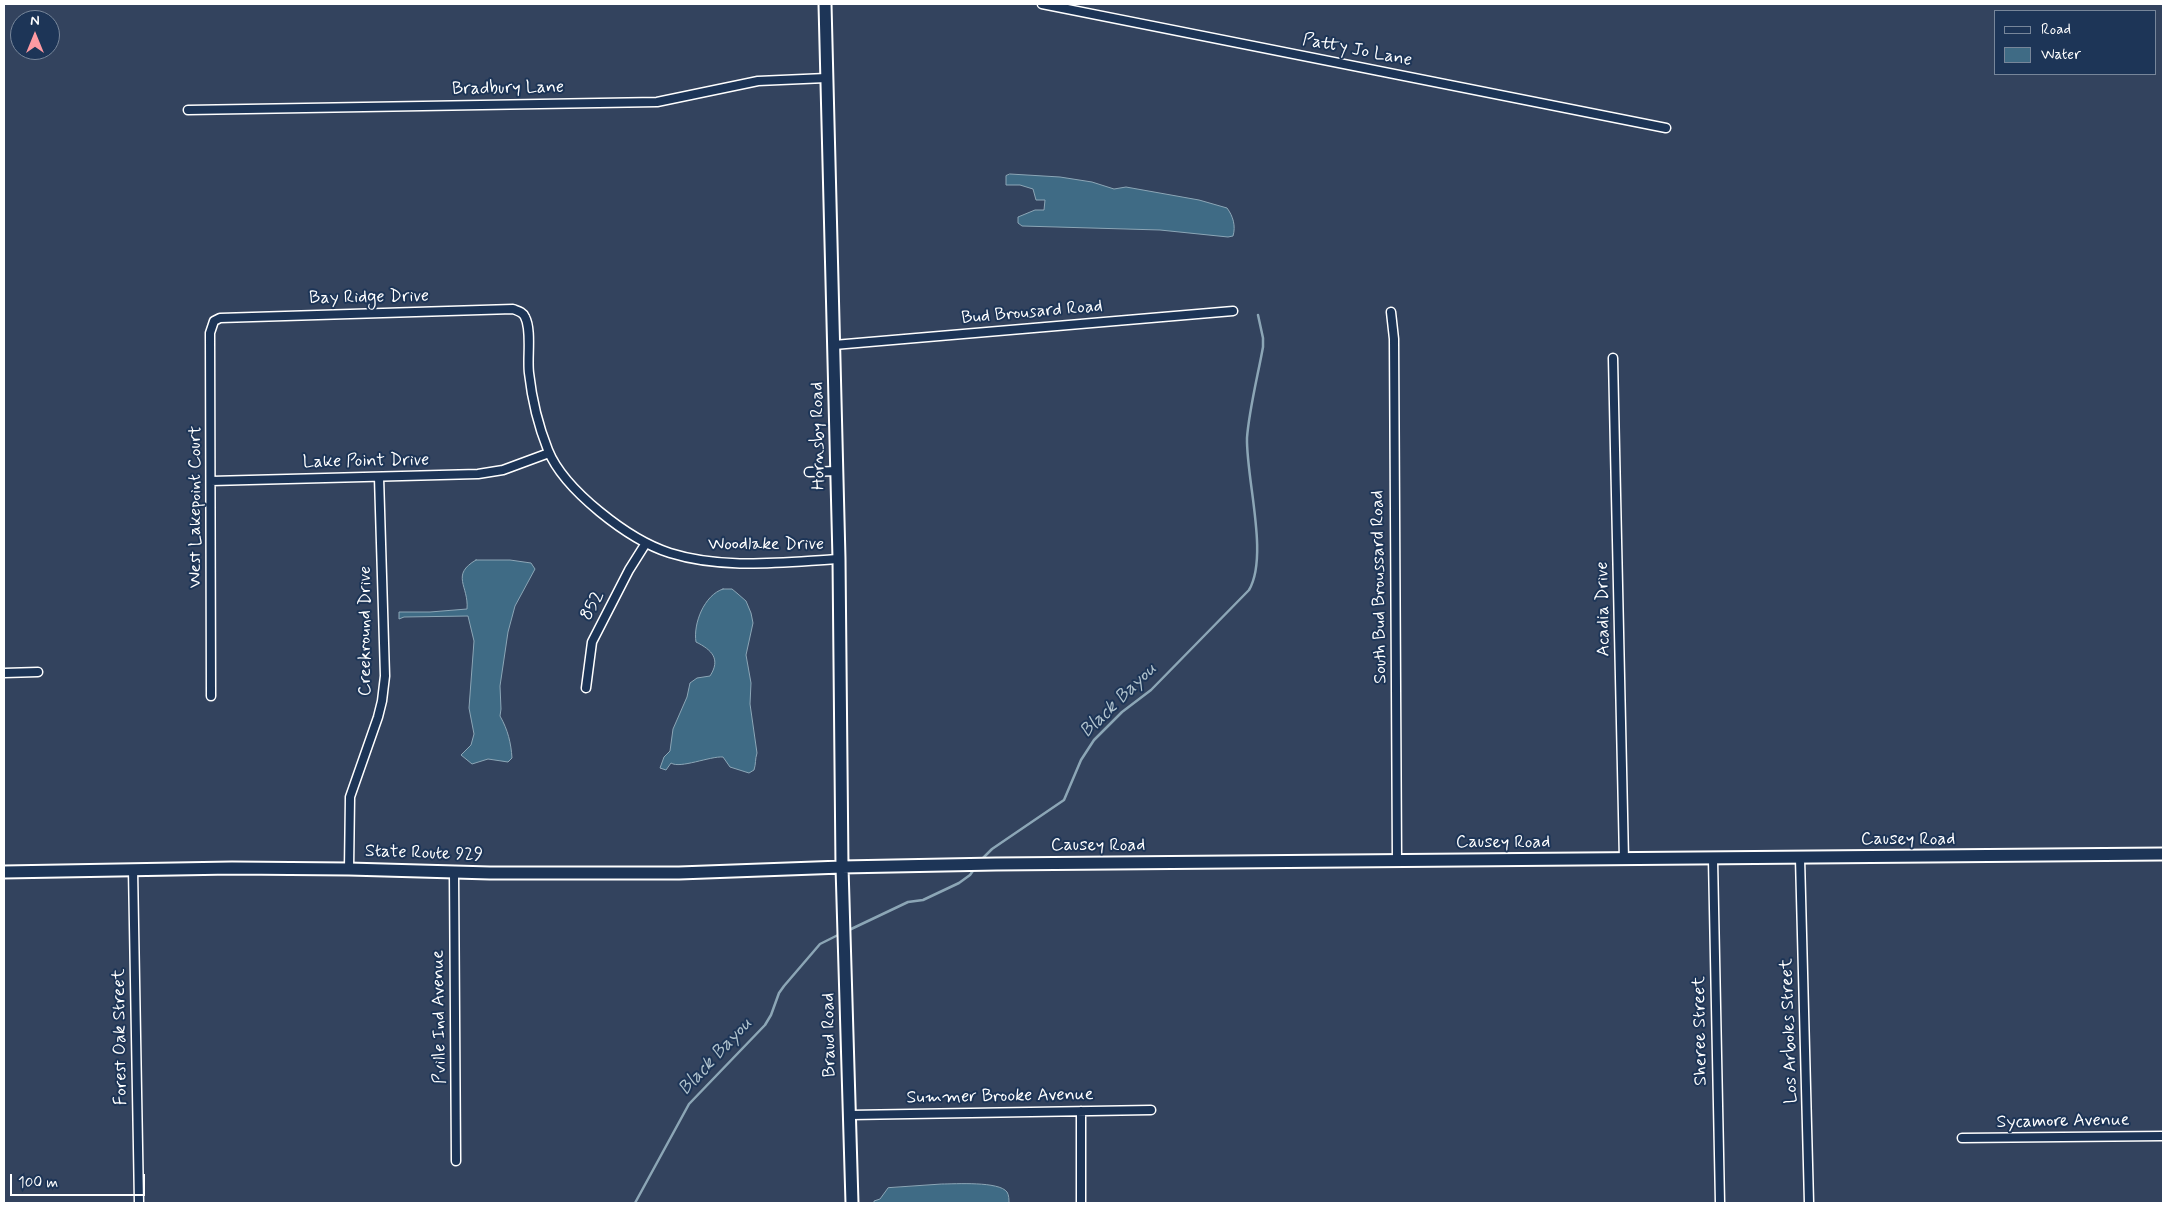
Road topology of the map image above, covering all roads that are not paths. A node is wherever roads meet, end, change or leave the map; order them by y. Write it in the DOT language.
graph roads {
  1 [pos="825,4"];
  2 [pos="1042,4"];
  3 [pos="826,78"];
  4 [pos="188,110"];
  5 [pos="1666,128"];
  6 [pos="1233,311"];
  7 [pos="521,312"];
  8 [pos="1391,312"];
  9 [pos="217,319"];
  10 [pos="834,345"];
  11 [pos="1613,358"];
  12 [pos="549,453"];
  13 [pos="837,471"];
  14 [pos="809,472"];
  15 [pos="379,477"];
  16 [pos="211,481"];
  17 [pos="646,544"];
  18 [pos="839,559"];
  19 [pos="38,672"];
  20 [pos="4,673"];
  21 [pos="586,688"];
  22 [pos="211,696"];
  23 [pos="2163,854"];
  24 [pos="1800,858"];
  25 [pos="1713,859"];
  26 [pos="1624,860"];
  27 [pos="1397,861"];
  28 [pos="842,867"];
  29 [pos="349,868"];
  30 [pos="133,869"];
  31 [pos="4,872"];
  32 [pos="454,873"];
  33 [pos="1151,1110"];
  34 [pos="1081,1111"];
  35 [pos="850,1115"];
  36 [pos="2163,1136"];
  37 [pos="1962,1138"];
  38 [pos="456,1161"];
  39 [pos="139,1203"];
  40 [pos="852,1203"];
  41 [pos="1081,1203"];
  42 [pos="1720,1203"];
  43 [pos="1809,1203"];
  1 -- 3 [label="street, Hornsby Road"];
  2 -- 5 [label="street, Patty Jo Lane"];
  3 -- 4 [label="street, Bradbury Lane"];
  3 -- 10 [label="street, Hornsby Road"];
  6 -- 10 [label="street, Bud Brousard Road"];
  7 -- 9 [label="street, Bay Ridge Drive"];
  7 -- 12 [label="street, Woodlake Drive"];
  8 -- 27 [label="street, South Bud Broussard Road"];
  9 -- 16 [label="street, West Lakepoint Court"];
  10 -- 13 [label="street, Hornsby Road"];
  11 -- 26 [label="street, Acadia Drive"];
  12 -- 15 [label="street, Lake Point Drive"];
  12 -- 17 [label="street, Woodlake Drive"];
  13 -- 14 [label="street"];
  13 -- 18 [label="street, Hornsby Road"];
  15 -- 16 [label="street, Lake Point Drive"];
  15 -- 29 [label="street, Creekround Drive"];
  16 -- 22 [label="street, West Lakepoint Court"];
  17 -- 18 [label="street, Woodlake Drive"];
  17 -- 21 [label="street, 852"];
  18 -- 28 [label="street, Hornsby Road"];
  19 -- 20 [label="street"];
  23 -- 24 [label="street, Causey Road"];
  24 -- 25 [label="street, Causey Road"];
  24 -- 43 [label="street, Los Arboles Street"];
  25 -- 26 [label="street, Causey Road"];
  25 -- 42 [label="street, Sheree Street"];
  26 -- 27 [label="street, Causey Road"];
  27 -- 28 [label="street, Causey Road"];
  28 -- 32 [label="street, State Route 929"];
  28 -- 35 [label="street, Braud Road"];
  29 -- 30 [label="street, State Route 929"];
  29 -- 32 [label="street, State Route 929"];
  30 -- 31 [label="street, State Route 929"];
  30 -- 39 [label="street, Forest Oak Street"];
  32 -- 38 [label="street, Pville Ind Avenue"];
  33 -- 34 [label="street, Summer Brooke Avenue"];
  34 -- 35 [label="street, Summer Brooke Avenue"];
  34 -- 41 [label="street"];
  35 -- 40 [label="street, Braud Road"];
  36 -- 37 [label="street, Sycamore Avenue"];
}
